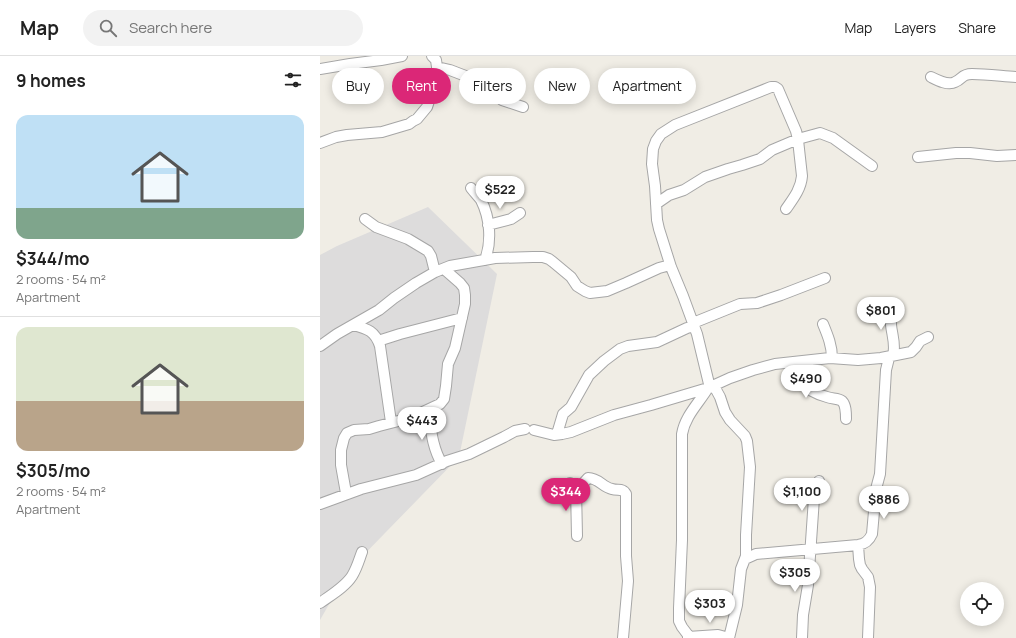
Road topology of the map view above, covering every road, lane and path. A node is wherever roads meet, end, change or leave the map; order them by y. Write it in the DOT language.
graph roads {
  1 [pos="402,56"];
  2 [pos="432,56"];
  3 [pos="437,67"];
  4 [pos="320,69"];
  5 [pos="931,77"];
  6 [pos="1016,77"];
  7 [pos="523,107"];
  8 [pos="798,139"];
  9 [pos="320,143"];
  10 [pos="1016,155"];
  11 [pos="918,157"];
  12 [pos="872,166"];
  13 [pos="471,188"];
  14 [pos="656,204"];
  15 [pos="786,209"];
  16 [pos="520,213"];
  17 [pos="365,219"];
  18 [pos="488,225"];
  19 [pos="485,260"];
  20 [pos="670,265"];
  21 [pos="439,270"];
  22 [pos="825,278"];
  23 [pos="892,311"];
  24 [pos="462,318"];
  25 [pos="823,324"];
  26 [pos="353,325"];
  27 [pos="693,325"];
  28 [pos="928,337"];
  29 [pos="378,341"];
  30 [pos="320,346"];
  31 [pos="892,356"];
  32 [pos="832,358"];
  33 [pos="789,362"];
  34 [pos="711,387"];
  35 [pos="428,410"];
  36 [pos="846,419"];
  37 [pos="391,422"];
  38 [pos="557,434"];
  39 [pos="442,464"];
  40 [pos="818,481"];
  41 [pos="346,493"];
  42 [pos="320,504"];
  43 [pos="577,536"];
  44 [pos="858,545"];
  45 [pos="811,549"];
  46 [pos="362,552"];
  47 [pos="745,558"];
  48 [pos="320,603"];
  49 [pos="688,637"];
  50 [pos="623,638"];
  51 [pos="729,638"];
  52 [pos="802,638"];
  53 [pos="868,638"];
  1 -- 4 [label="street"];
  2 -- 3 [label="street"];
  3 -- 7 [label="street"];
  3 -- 9 [label="street"];
  5 -- 6 [label="street"];
  8 -- 12 [label="street"];
  8 -- 14 [label="street"];
  8 -- 14 [label="street"];
  8 -- 15 [label="street"];
  10 -- 11 [label="street"];
  13 -- 18 [label="street"];
  14 -- 20 [label="street"];
  16 -- 18 [label="street"];
  17 -- 21 [label="street"];
  18 -- 19 [label="street"];
  19 -- 20 [label="street"];
  19 -- 21 [label="street"];
  20 -- 27 [label="street"];
  21 -- 24 [label="street"];
  21 -- 26 [label="street"];
  22 -- 27 [label="street"];
  23 -- 31 [label="street"];
  24 -- 29 [label="street"];
  24 -- 35 [label="street"];
  25 -- 32 [label="street"];
  26 -- 29 [label="street"];
  26 -- 30 [label="street"];
  27 -- 34 [label="street"];
  27 -- 38 [label="street"];
  28 -- 31 [label="street"];
  29 -- 37 [label="street"];
  31 -- 32 [label="street"];
  31 -- 44 [label="street"];
  32 -- 33 [label="street"];
  33 -- 34 [label="street"];
  33 -- 36 [label="street"];
  34 -- 38 [label="street"];
  34 -- 47 [label="street"];
  34 -- 49 [label="street"];
  35 -- 37 [label="street"];
  35 -- 39 [label="street"];
  37 -- 41 [label="street"];
  38 -- 39 [label="street"];
  39 -- 41 [label="street"];
  40 -- 45 [label="street"];
  41 -- 42 [label="street"];
  43 -- 50 [label="street"];
  44 -- 45 [label="street"];
  44 -- 53 [label="street"];
  45 -- 47 [label="street"];
  45 -- 52 [label="street"];
  46 -- 48 [label="street"];
  47 -- 51 [label="street"];
  49 -- 51 [label="street"];
}
